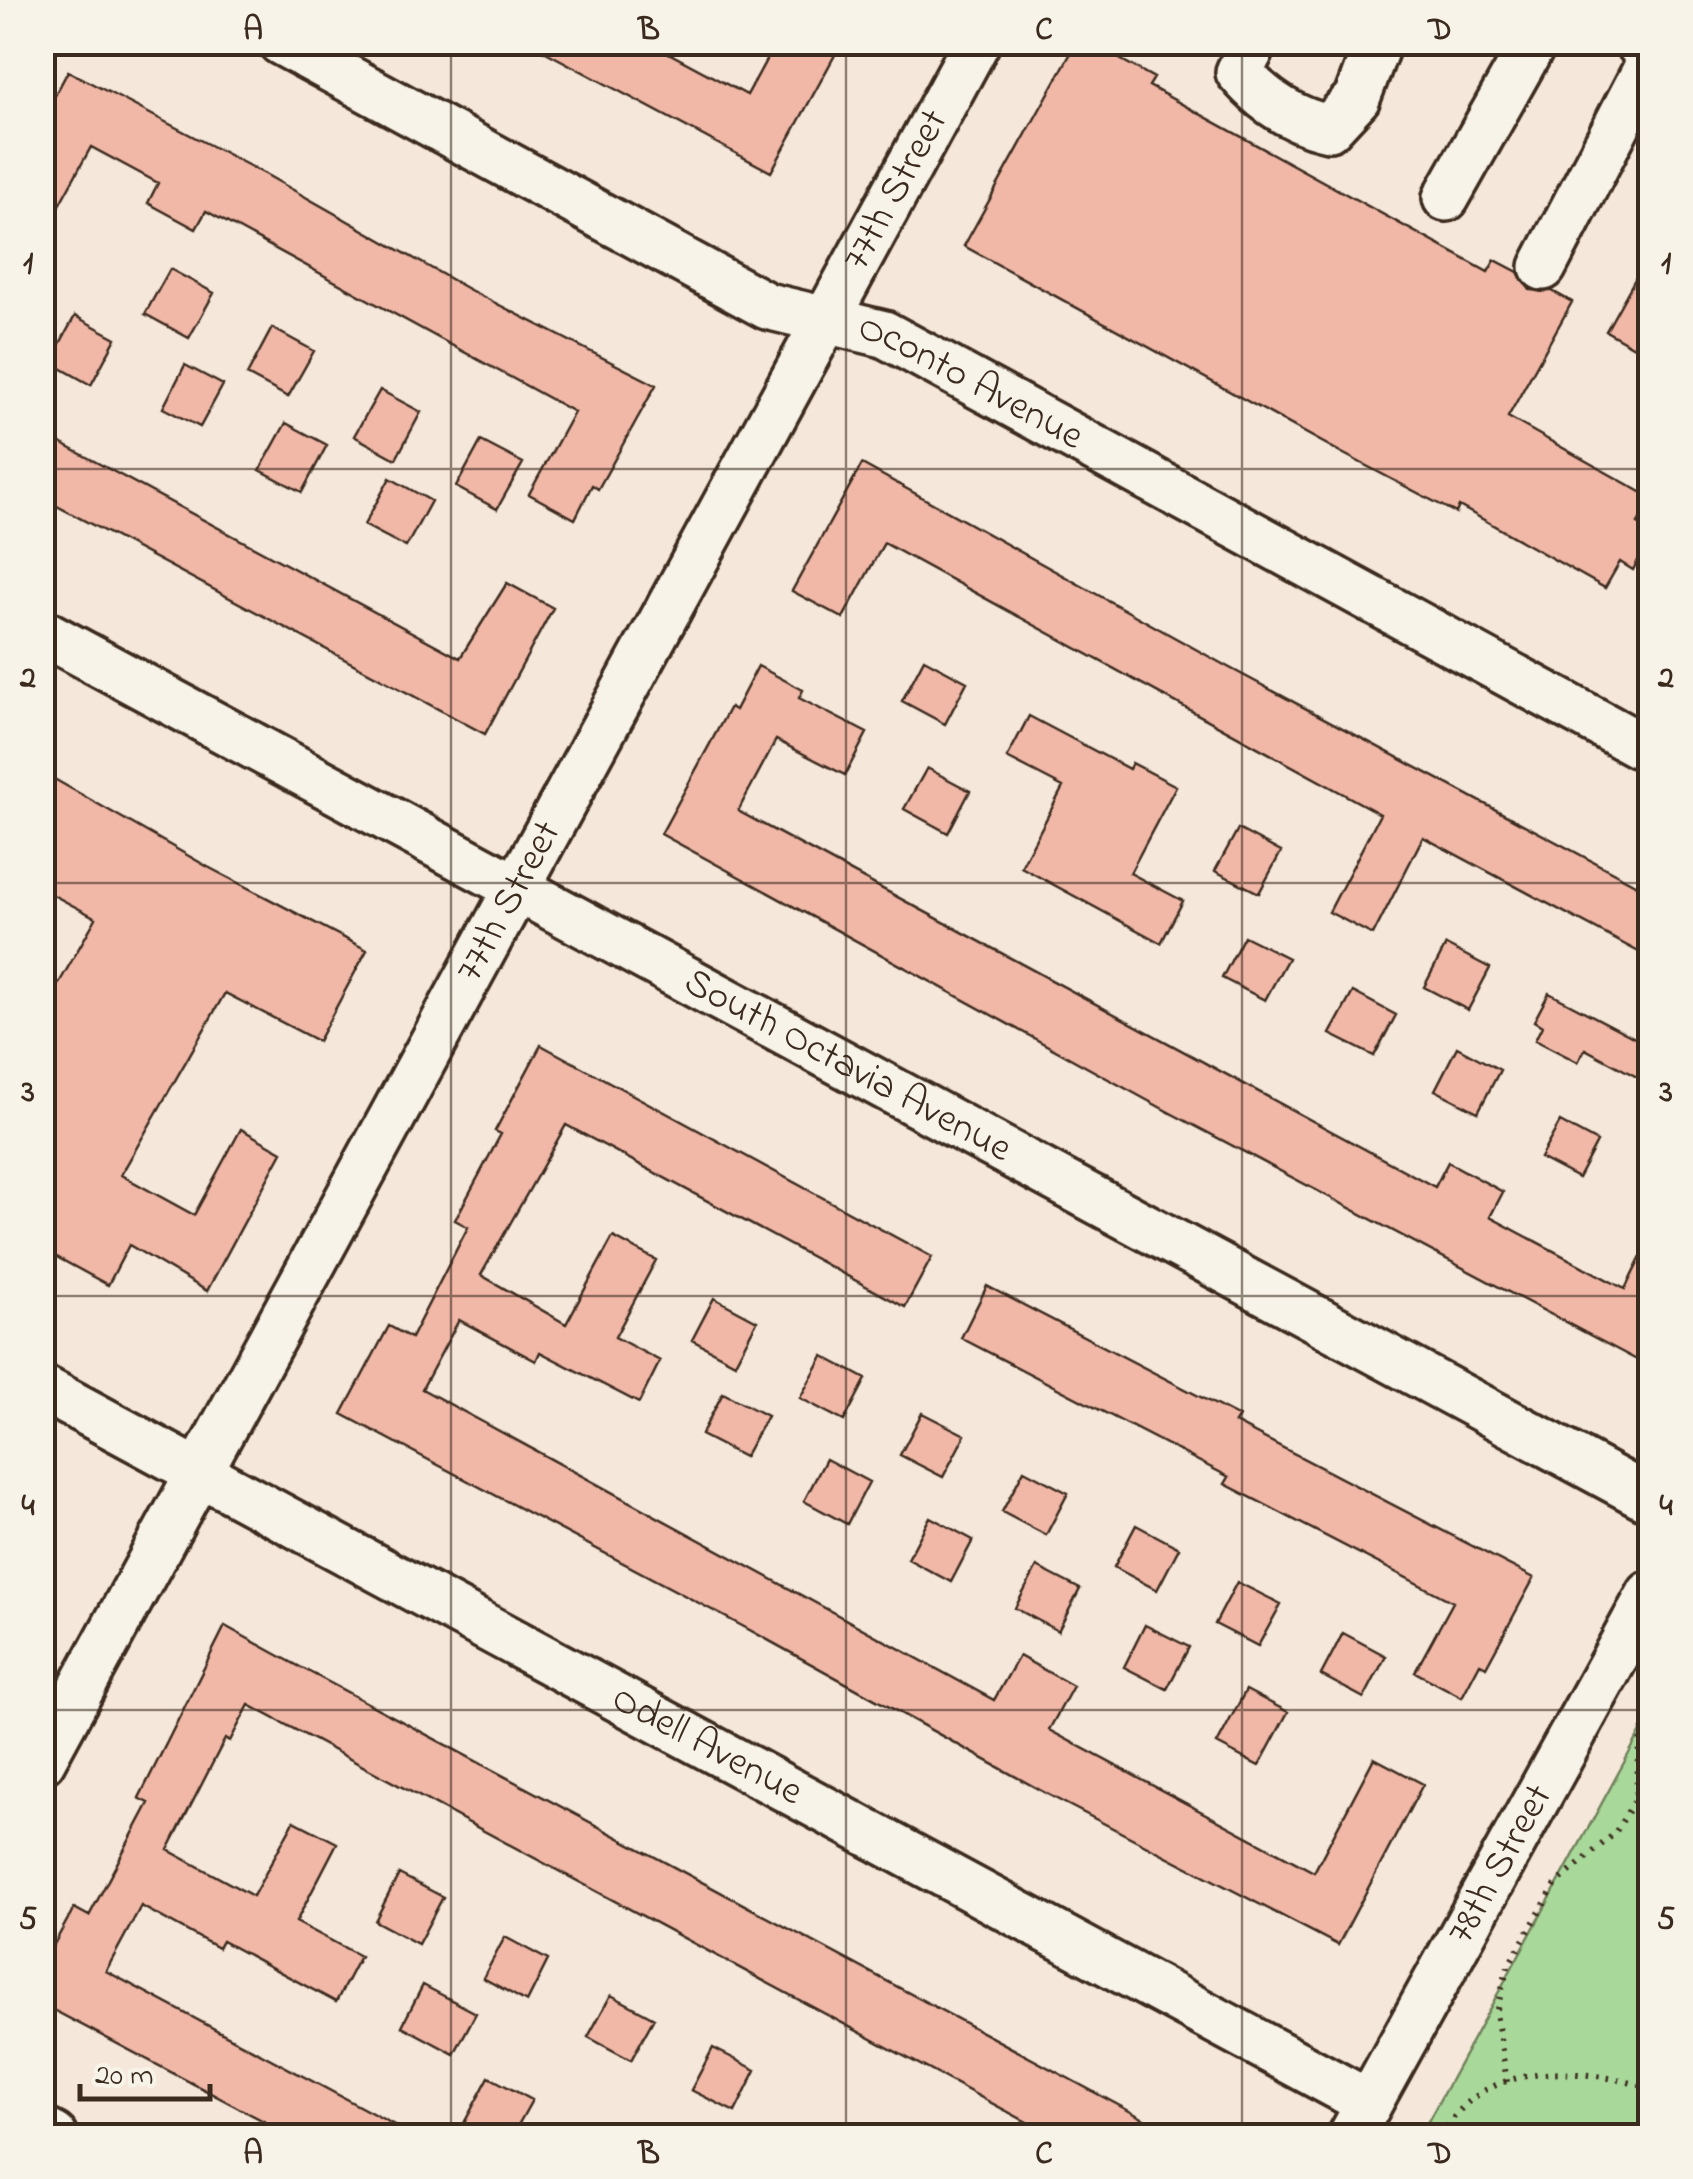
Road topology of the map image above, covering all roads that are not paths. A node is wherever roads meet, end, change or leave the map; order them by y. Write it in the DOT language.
graph roads {
  1 [pos="280,42"];
  2 [pos="977,42"];
  3 [pos="1256,42"];
  4 [pos="1378,42"];
  5 [pos="1534,42"];
  6 [pos="1644,42"];
  7 [pos="1650,46"];
  8 [pos="1650,62"];
  9 [pos="1446,198"];
  10 [pos="1543,267"];
  11 [pos="828,319"];
  12 [pos="42,632"];
  13 [pos="1650,751"];
  14 [pos="517,888"];
  15 [pos="42,1388"];
  16 [pos="197,1472"];
  17 [pos="1650,1499"];
  18 [pos="1650,1594"];
  19 [pos="42,1761"];
  20 [pos="1360,2120"];
  21 [pos="42,2130"];
  22 [pos="54,2136"];
  1 -- 11 [label="street, Oconto Avenue"];
  2 -- 11 [label="street, 77th Street"];
  3 -- 4 [label="street"];
  5 -- 9 [label="street"];
  6 -- 7 [label="main road"];
  8 -- 10 [label="street"];
  11 -- 13 [label="street, Oconto Avenue"];
  11 -- 14 [label="street, 77th Street"];
  12 -- 14 [label="street, South Octavia Avenue"];
  14 -- 16 [label="street, 77th Street"];
  14 -- 17 [label="street, South Octavia Avenue"];
  15 -- 16 [label="street, Odell Avenue"];
  16 -- 19 [label="street, 77th Street"];
  16 -- 20 [label="street, Odell Avenue"];
  18 -- 20 [label="street, 78th Street"];
  21 -- 22 [label="street"];
}
